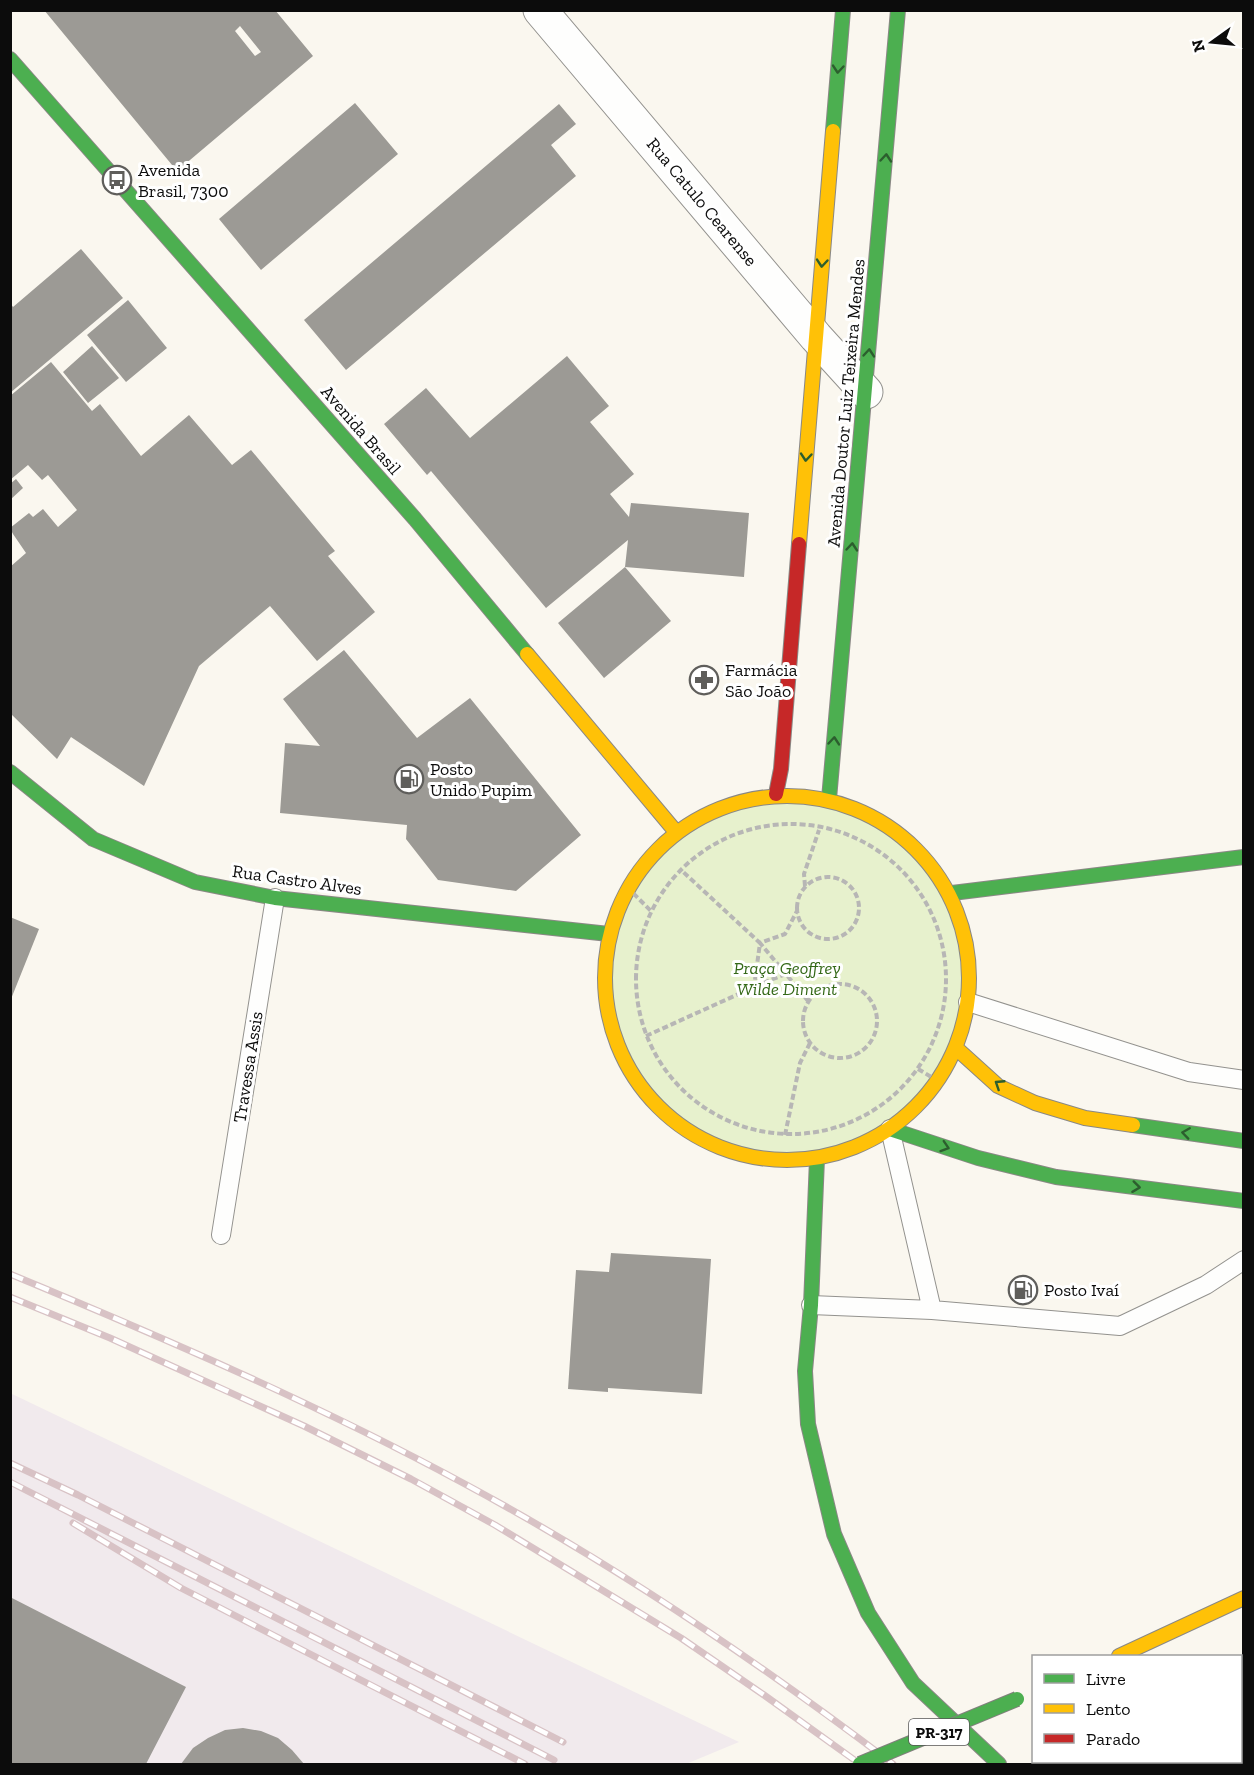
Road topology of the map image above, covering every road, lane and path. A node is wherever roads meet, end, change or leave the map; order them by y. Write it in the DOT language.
graph roads {
  1 [pos="540,10"];
  2 [pos="843,10"];
  3 [pos="898,10"];
  4 [pos="10,59"];
  5 [pos="816,337"];
  6 [pos="866,392"];
  7 [pos="10,772"];
  8 [pos="776,794"];
  9 [pos="829,799"];
  10 [pos="820,825"];
  11 [pos="676,832"];
  12 [pos="1244,857"];
  13 [pos="680,869"];
  14 [pos="806,886"];
  15 [pos="627,887"];
  16 [pos="952,893"];
  17 [pos="276,898"];
  18 [pos="651,911"];
  19 [pos="797,911"];
  20 [pos="609,934"];
  21 [pos="760,943"];
  22 [pos="786,974"];
  23 [pos="754,987"];
  24 [pos="808,1001"];
  25 [pos="968,1002"];
  26 [pos="646,1036"];
  27 [pos="810,1043"];
  28 [pos="956,1048"];
  29 [pos="918,1069"];
  30 [pos="1244,1080"];
  31 [pos="938,1081"];
  32 [pos="890,1130"];
  33 [pos="785,1135"];
  34 [pos="1244,1142"];
  35 [pos="817,1159"];
  36 [pos="1244,1201"];
  37 [pos="221,1235"];
  38 [pos="1244,1260"];
  39 [pos="811,1305"];
  40 [pos="932,1311"];
  41 [pos="1244,1598"];
  42 [pos="1222,1623"];
  43 [pos="1121,1655"];
  44 [pos="1130,1655"];
  45 [pos="1032,1693"];
  46 [pos="860,1764"];
  47 [pos="999,1764"];
  1 -- 5 [label="street, Rua Catulo Cearense"];
  2 -- 5 [label="main road, Avenida Doutor Luiz Teixeira Mendes, one-way"];
  6 -- 3 [label="main road, Avenida Doutor Luiz Teixeira Mendes, one-way"];
  4 -- 11 [label="main road, Avenida Brasil"];
  5 -- 6 [label="street, Rua Catulo Cearense"];
  5 -- 8 [label="main road, Avenida Doutor Luiz Teixeira Mendes, one-way"];
  9 -- 6 [label="main road, Avenida Doutor Luiz Teixeira Mendes, one-way"];
  7 -- 17 [label="main road, Rua Castro Alves"];
  8 -- 9 [label="main road"];
  8 -- 11 [label="main road"];
  9 -- 16 [label="main road"];
  10 -- 13 [label="path"];
  10 -- 14 [label="path"];
  10 -- 29 [label="path"];
  11 -- 15 [label="main road"];
  12 -- 16 [label="main road"];
  13 -- 18 [label="path"];
  13 -- 21 [label="path"];
  14 -- 19 [label="path"];
  14 -- 19 [label="path"];
  15 -- 18 [label="path"];
  15 -- 20 [label="main road"];
  16 -- 25 [label="main road"];
  17 -- 20 [label="main road, Rua Castro Alves"];
  17 -- 37 [label="lane, Travessa Assis"];
  18 -- 26 [label="path"];
  19 -- 21 [label="path"];
  20 -- 35 [label="main road"];
  21 -- 22 [label="path"];
  21 -- 23 [label="path"];
  22 -- 23 [label="path"];
  22 -- 24 [label="path"];
  23 -- 26 [label="path"];
  24 -- 27 [label="path"];
  24 -- 27 [label="path"];
  25 -- 28 [label="main road"];
  25 -- 30 [label="lane"];
  26 -- 33 [label="path"];
  27 -- 33 [label="path"];
  28 -- 31 [label="main road"];
  34 -- 28 [label="main road, one-way"];
  29 -- 31 [label="path"];
  29 -- 33 [label="path"];
  31 -- 32 [label="main road"];
  32 -- 35 [label="main road"];
  32 -- 36 [label="main road, one-way"];
  32 -- 40 [label="lane"];
  35 -- 39 [label="main road"];
  38 -- 40 [label="lane"];
  39 -- 40 [label="lane"];
  39 -- 47 [label="main road"];
  41 -- 43 [label="main road"];
  42 -- 44 [label="main road"];
  45 -- 46 [label="main road, PR-317, bridge"];
}
